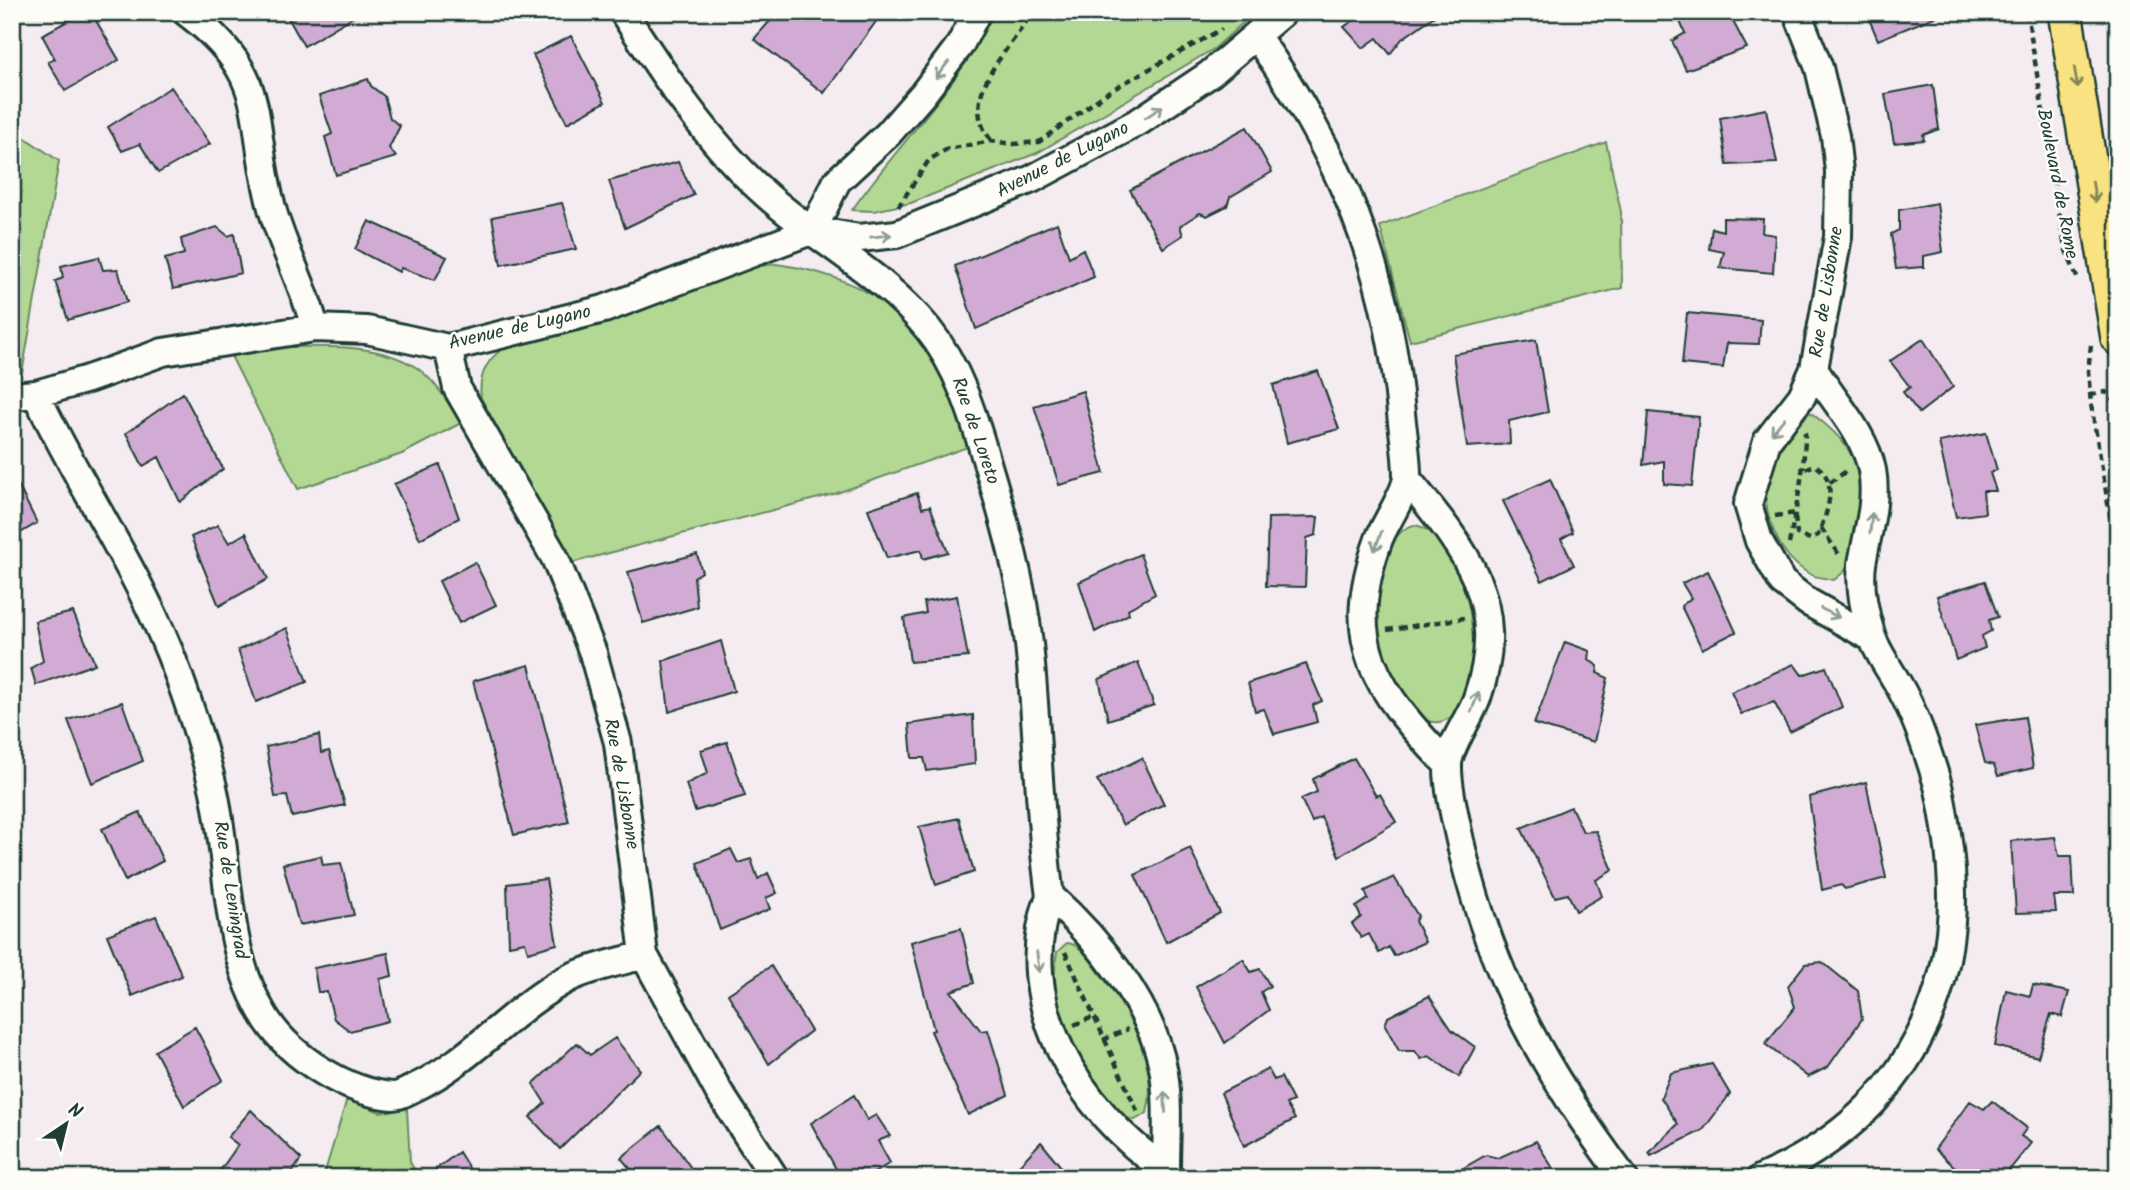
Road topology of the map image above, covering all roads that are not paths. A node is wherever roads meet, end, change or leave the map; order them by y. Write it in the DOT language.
graph roads {
  1 [pos="186,12"];
  2 [pos="623,12"];
  3 [pos="977,12"];
  4 [pos="1283,12"];
  5 [pos="1797,12"];
  6 [pos="2065,12"];
  7 [pos="1257,37"];
  8 [pos="813,230"];
  9 [pos="315,328"];
  10 [pos="2104,339"];
  11 [pos="448,348"];
  12 [pos="1814,369"];
  13 [pos="24,395"];
  14 [pos="1408,480"];
  15 [pos="1872,638"];
  16 [pos="1447,764"];
  17 [pos="1050,896"];
  18 [pos="644,955"];
  19 [pos="1168,1174"];
  20 [pos="775,1178"];
  21 [pos="1624,1178"];
  22 [pos="1762,1178"];
  1 -- 9 [label="street"];
  2 -- 8 [label="street, Rue de Loreto"];
  3 -- 8 [label="street, one-way"];
  4 -- 7 [label="street, Avenue de Lugano"];
  5 -- 12 [label="street, Rue de Lisbonne"];
  6 -- 10 [label="main road, Boulevard de Rome, one-way"];
  8 -- 7 [label="street, Avenue de Lugano, one-way"];
  7 -- 14 [label="street"];
  8 -- 11 [label="street, Avenue de Lugano"];
  8 -- 17 [label="street, Rue de Loreto"];
  9 -- 11 [label="street, Avenue de Lugano"];
  9 -- 13 [label="street, Avenue de Lugano"];
  11 -- 18 [label="street, Rue de Lisbonne"];
  15 -- 12 [label="street, Rue de Lisbonne, one-way"];
  12 -- 15 [label="street, Rue de Lisbonne, one-way"];
  13 -- 18 [label="street, Rue de Leningrad"];
  16 -- 14 [label="street, one-way"];
  14 -- 16 [label="street, one-way"];
  15 -- 22 [label="street, Rue de Lisbonne"];
  16 -- 21 [label="street"];
  19 -- 17 [label="street, Rue de Loreto, one-way"];
  17 -- 19 [label="street, Rue de Loreto, one-way"];
  18 -- 20 [label="street, Rue de Lisbonne"];
}
